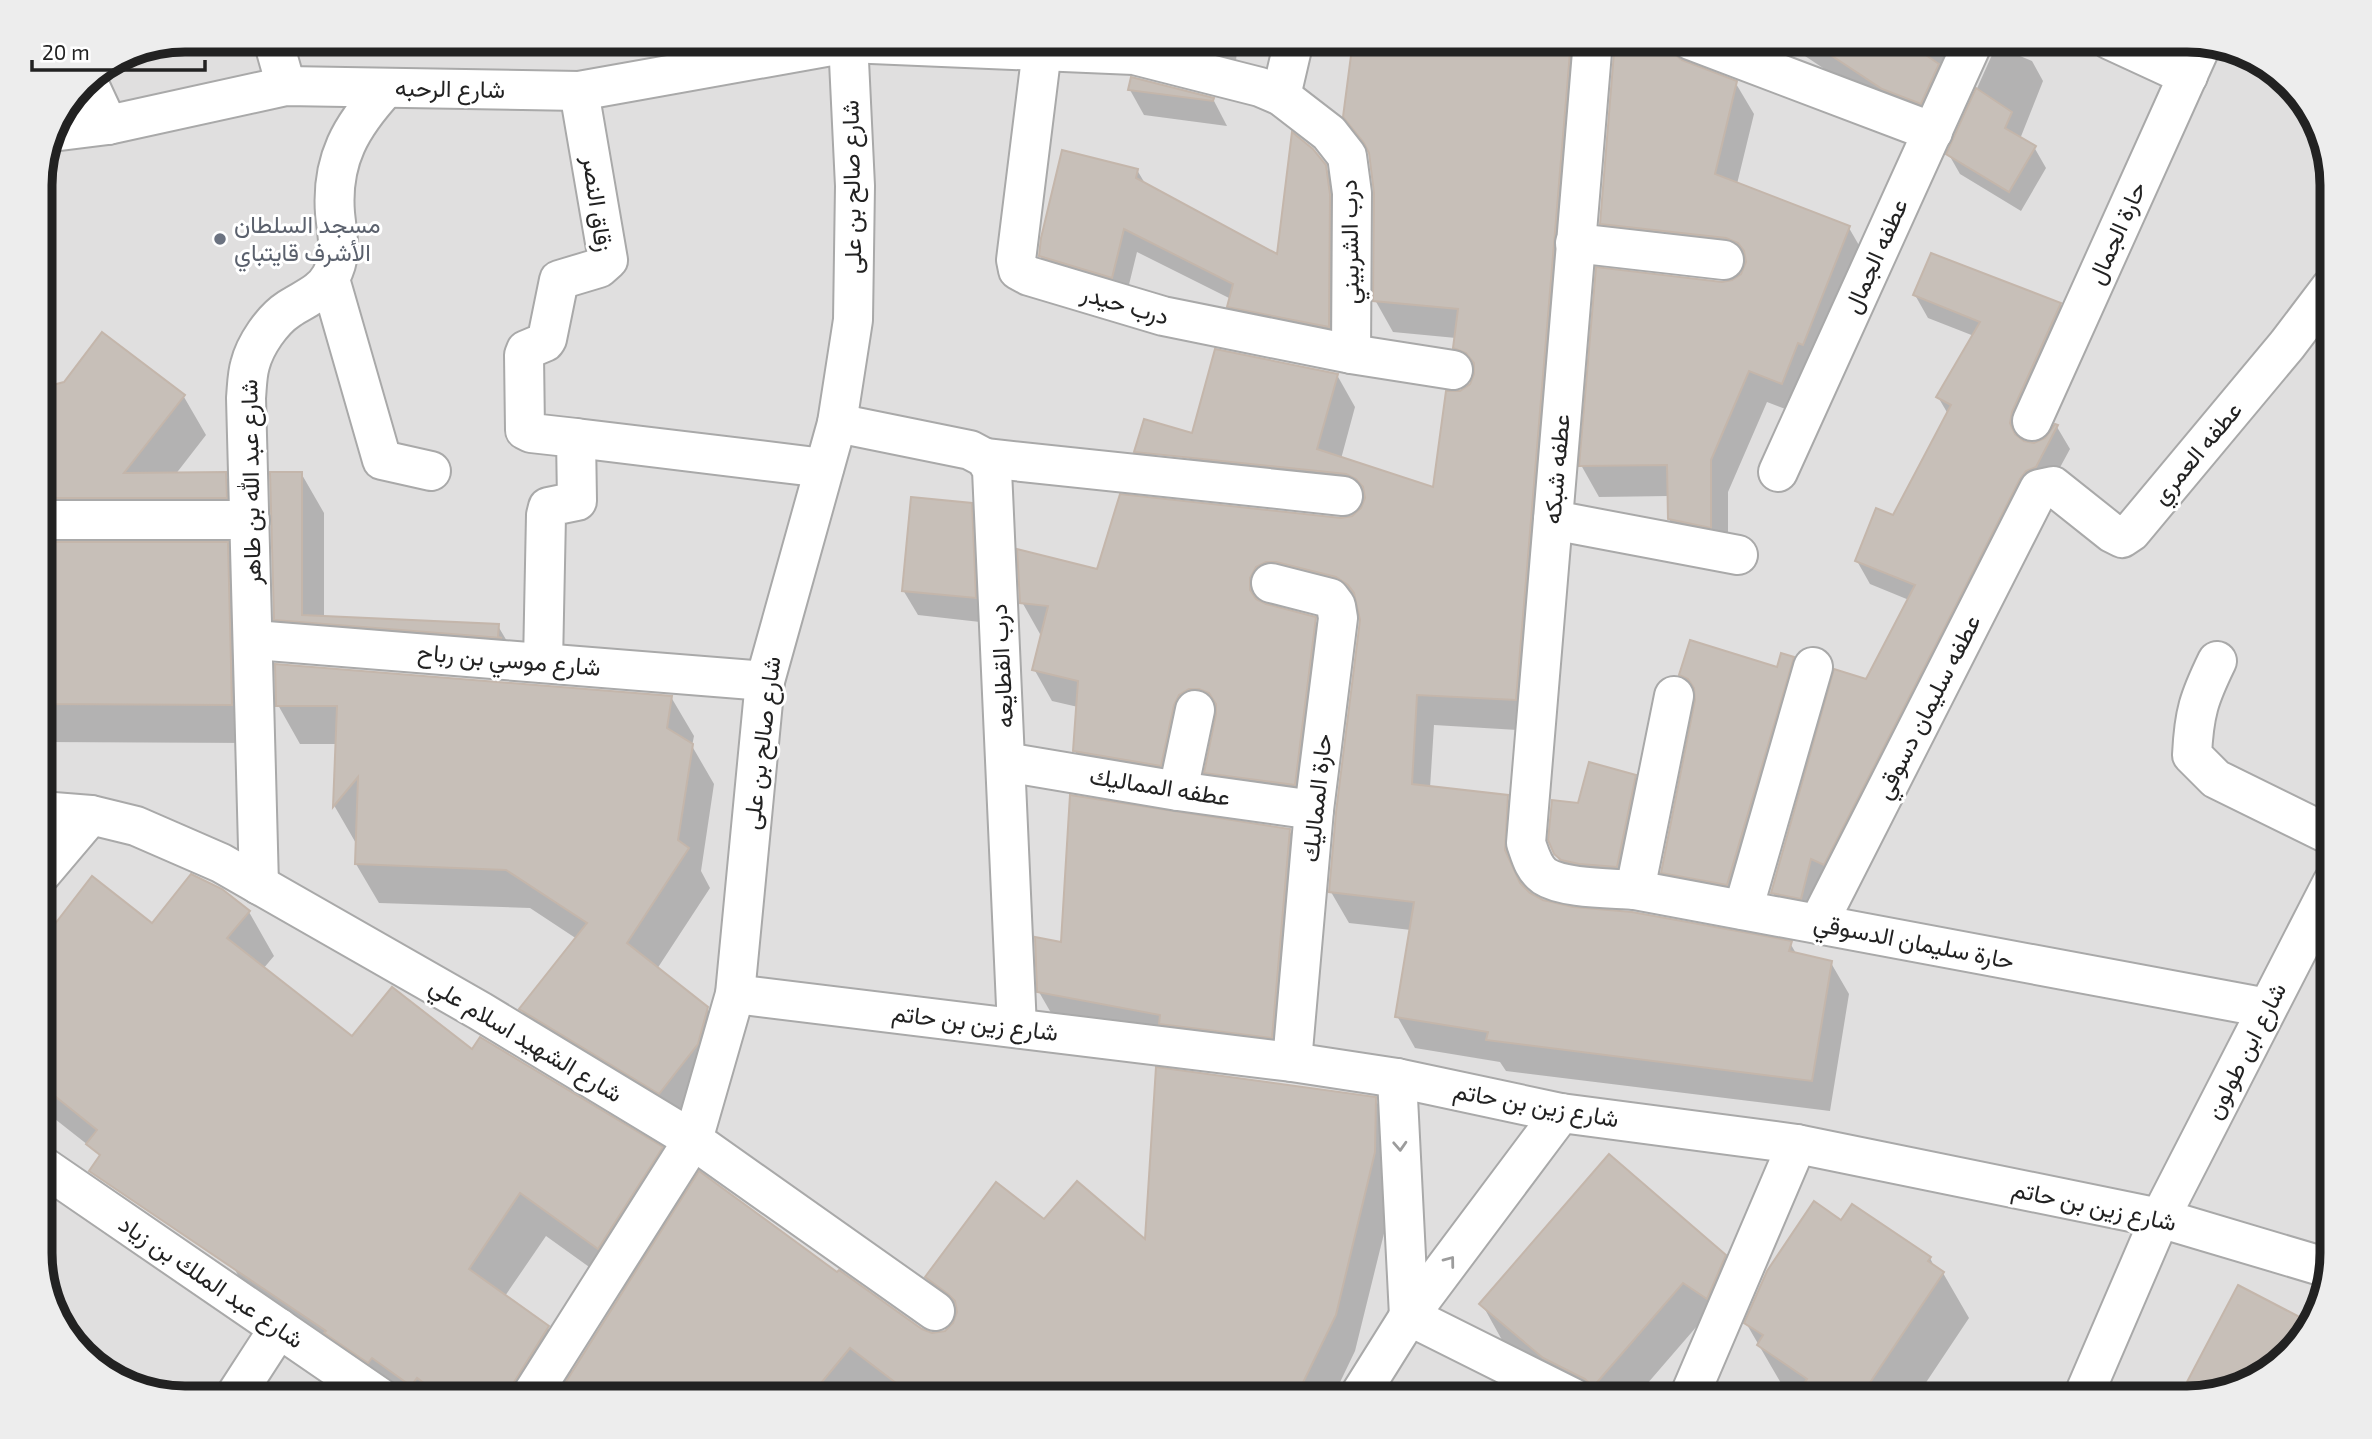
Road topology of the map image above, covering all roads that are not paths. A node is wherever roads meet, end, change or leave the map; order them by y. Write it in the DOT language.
graph roads {
  1 [pos="1291,52"];
  2 [pos="1592,52"];
  3 [pos="1722,52"];
  4 [pos="1969,52"];
  5 [pos="2161,52"];
  6 [pos="277,53"];
  7 [pos="789,53"];
  8 [pos="849,53"];
  9 [pos="1042,53"];
  10 [pos="1152,53"];
  11 [pos="2195,60"];
  12 [pos="286,86"];
  13 [pos="386,88"];
  14 [pos="579,91"];
  15 [pos="92,92"];
  16 [pos="1281,96"];
  17 [pos="107,125"];
  18 [pos="65,130"];
  19 [pos="1933,132"];
  20 [pos="1575,243"];
  21 [pos="1724,260"];
  22 [pos="330,279"];
  23 [pos="2319,304"];
  24 [pos="1351,354"];
  25 [pos="1453,370"];
  26 [pos="2032,421"];
  27 [pos="837,423"];
  28 [pos="576,438"];
  29 [pos="985,458"];
  30 [pos="824,468"];
  31 [pos="431,471"];
  32 [pos="1778,472"];
  33 [pos="2039,489"];
  34 [pos="1343,496"];
  35 [pos="53,520"];
  36 [pos="250,520"];
  37 [pos="1553,520"];
  38 [pos="1738,555"];
  39 [pos="1271,583"];
  40 [pos="254,640"];
  41 [pos="2217,661"];
  42 [pos="543,663"];
  43 [pos="1813,667"];
  44 [pos="765,681"];
  45 [pos="1674,696"];
  46 [pos="1195,710"];
  47 [pos="1006,762"];
  48 [pos="1178,791"];
  49 [pos="1314,810"];
  50 [pos="53,812"];
  51 [pos="91,815"];
  52 [pos="2320,830"];
  53 [pos="53,860"];
  54 [pos="1560,882"];
  55 [pos="259,885"];
  56 [pos="1636,890"];
  57 [pos="2320,907"];
  58 [pos="1742,910"];
  59 [pos="1818,924"];
  60 [pos="735,994"];
  61 [pos="2267,1008"];
  62 [pos="1017,1028"];
  63 [pos="1292,1062"];
  64 [pos="1397,1078"];
  65 [pos="1561,1113"];
  66 [pos="693,1140"];
  67 [pos="1797,1144"];
  68 [pos="53,1181"];
  69 [pos="2161,1218"];
  70 [pos="2319,1265"];
  71 [pos="935,1311"];
  72 [pos="1409,1316"];
  73 [pos="279,1328"];
  74 [pos="241,1386"];
  75 [pos="363,1386"];
  76 [pos="537,1386"];
  77 [pos="1365,1386"];
  78 [pos="1548,1386"];
  79 [pos="1694,1386"];
  80 [pos="2088,1386"];
  1 -- 16 [label="street"];
  2 -- 20 [label="street, عطفه شبكه"];
  3 -- 19 [label="street"];
  4 -- 19 [label="street, عطفه الجمال"];
  5 -- 11 [label="street"];
  6 -- 12 [label="street"];
  7 -- 14 [label="street, شارع الرحبه"];
  8 -- 27 [label="street, شارع صالح بن على"];
  9 -- 24 [label="street, درب حيدر"];
  10 -- 16 [label="street, درب الشربيني"];
  11 -- 26 [label="street, حارة الجمال"];
  12 -- 13 [label="street, شارع الرحبه"];
  12 -- 17 [label="street, شارع الرحبه"];
  13 -- 14 [label="street, شارع الرحبه"];
  13 -- 22 [label="street"];
  14 -- 28 [label="street, زقاق النصر"];
  15 -- 17 [label="street"];
  16 -- 24 [label="street, درب الشربيني"];
  17 -- 18 [label="street, شارع الرحبه"];
  19 -- 32 [label="street, عطفه الجمال"];
  20 -- 21 [label="street"];
  20 -- 37 [label="street, عطفه شبكه"];
  22 -- 31 [label="street"];
  22 -- 36 [label="street, شارع عبد الله بن طاهر"];
  23 -- 33 [label="street, عطفه العمري"];
  24 -- 25 [label="street, درب حيدر"];
  27 -- 29 [label="street"];
  27 -- 30 [label="street, شارع صالح بن على"];
  28 -- 30 [label="street"];
  28 -- 42 [label="street"];
  29 -- 34 [label="street"];
  29 -- 47 [label="street, درب القطايعه"];
  30 -- 44 [label="street, شارع صالح بن على"];
  33 -- 59 [label="street, عطفه سليمان دسوقي"];
  35 -- 36 [label="street"];
  36 -- 40 [label="street, شارع عبد الله بن طاهر"];
  37 -- 38 [label="street"];
  37 -- 54 [label="street, عطفه شبكه"];
  39 -- 49 [label="street, حارة المماليك"];
  40 -- 42 [label="street, شارع موسي بن رباح"];
  40 -- 55 [label="street, شارع عبد الله بن طاهر"];
  41 -- 52 [label="street"];
  42 -- 44 [label="street, شارع موسي بن رباح"];
  43 -- 58 [label="street"];
  44 -- 60 [label="street, شارع صالح بن على"];
  45 -- 56 [label="street"];
  46 -- 48 [label="street"];
  47 -- 48 [label="street, عطفه المماليك"];
  47 -- 62 [label="street, درب القطايعه"];
  48 -- 49 [label="street, عطفه المماليك"];
  49 -- 63 [label="street, حارة المماليك"];
  50 -- 51 [label="street, شارع الشهيد اسلام علي"];
  51 -- 53 [label="street"];
  51 -- 55 [label="street, شارع الشهيد اسلام علي"];
  54 -- 56 [label="street, حارة سليمان الدسوقي"];
  55 -- 66 [label="street, شارع الشهيد اسلام علي"];
  56 -- 58 [label="street, حارة سليمان الدسوقي"];
  57 -- 61 [label="street, شارع ابن طولون"];
  58 -- 59 [label="street, حارة سليمان الدسوقي"];
  59 -- 61 [label="street, حارة سليمان الدسوقي"];
  60 -- 62 [label="street, شارع زين بن حاتم"];
  60 -- 66 [label="street, شارع صالح بن على"];
  61 -- 69 [label="street, شارع ابن طولون"];
  62 -- 63 [label="street, شارع زين بن حاتم"];
  63 -- 64 [label="street, شارع زين بن حاتم"];
  64 -- 65 [label="street, شارع زين بن حاتم"];
  64 -- 72 [label="street, one-way"];
  65 -- 67 [label="street, شارع زين بن حاتم"];
  72 -- 65 [label="street, one-way"];
  66 -- 71 [label="street, شارع الشهيد اسلام علي"];
  66 -- 76 [label="street, شارع صالح بن على"];
  67 -- 69 [label="street, شارع زين بن حاتم"];
  67 -- 79 [label="street"];
  68 -- 73 [label="street, شارع عبد الملك بن زياد"];
  69 -- 70 [label="street, شارع زين بن حاتم"];
  69 -- 80 [label="street, شارع ابن طولون"];
  72 -- 77 [label="street"];
  72 -- 78 [label="street"];
  73 -- 74 [label="street"];
  73 -- 75 [label="street, شارع عبد الملك بن زياد"];
}
